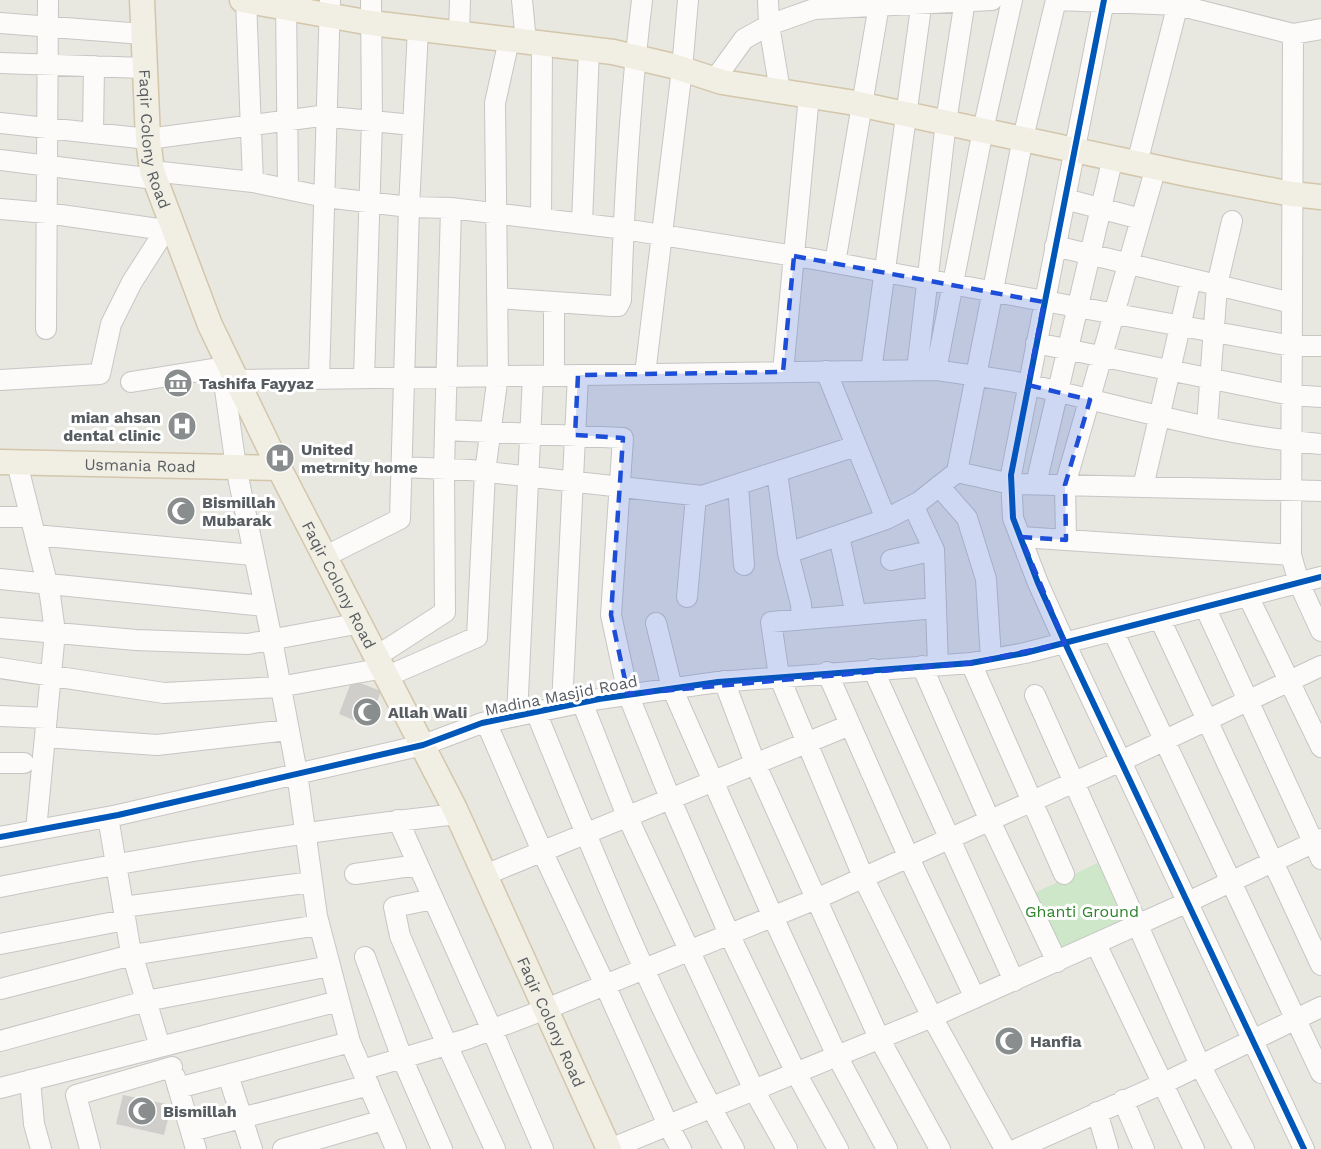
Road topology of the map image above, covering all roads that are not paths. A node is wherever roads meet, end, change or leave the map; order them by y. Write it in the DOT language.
graph roads {
  1 [pos="48,0"];
  2 [pos="142,0"];
  3 [pos="245,0"];
  4 [pos="460,0"];
  5 [pos="522,0"];
  6 [pos="642,0"];
  7 [pos="688,0"];
  8 [pos="768,0"];
  9 [pos="992,0"];
  10 [pos="1012,0"];
  11 [pos="1057,0"];
  12 [pos="965,1"];
  13 [pos="1103,1"];
  14 [pos="921,2"];
  15 [pos="1151,2"];
  16 [pos="286,3"];
  17 [pos="1179,3"];
  18 [pos="879,4"];
  19 [pos="330,7"];
  20 [pos="371,11"];
  21 [pos="0,23"];
  22 [pos="769,25"];
  23 [pos="48,27"];
  24 [pos="418,29"];
  25 [pos="1321,29"];
  26 [pos="143,34"];
  27 [pos="459,34"];
  28 [pos="1293,34"];
  29 [pos="526,42"];
  30 [pos="589,49"];
  31 [pos="635,57"];
  32 [pos="0,63"];
  33 [pos="48,64"];
  34 [pos="94,66"];
  35 [pos="144,68"];
  36 [pos="682,69"];
  37 [pos="715,79"];
  38 [pos="780,91"];
  39 [pos="809,95"];
  40 [pos="860,104"];
  41 [pos="906,114"];
  42 [pos="327,117"];
  43 [pos="287,120"];
  44 [pos="372,121"];
  45 [pos="946,122"];
  46 [pos="0,123"];
  47 [pos="413,124"];
  48 [pos="250,125"];
  49 [pos="47,128"];
  50 [pos="983,130"];
  51 [pos="93,133"];
  52 [pos="1023,138"];
  53 [pos="148,139"];
  54 [pos="1075,149"];
  55 [pos="1113,157"];
  56 [pos="0,160"];
  57 [pos="1147,165"];
  58 [pos="47,166"];
  59 [pos="154,175"];
  60 [pos="253,182"];
  61 [pos="288,189"];
  62 [pos="1292,194"];
  63 [pos="326,197"];
  64 [pos="1321,197"];
  65 [pos="1065,199"];
  66 [pos="371,202"];
  67 [pos="409,207"];
  68 [pos="451,208"];
  69 [pos="1101,208"];
  70 [pos="0,209"];
  71 [pos="47,213"];
  72 [pos="495,213"];
  73 [pos="541,219"];
  74 [pos="1142,219"];
  75 [pos="1232,221"];
  76 [pos="582,224"];
  77 [pos="168,226"];
  78 [pos="623,229"];
  79 [pos="662,236"];
  80 [pos="1055,246"];
  81 [pos="1090,255"];
  82 [pos="794,256"];
  83 [pos="835,263"];
  84 [pos="1129,264"];
  85 [pos="885,272"];
  86 [pos="1191,279"];
  87 [pos="927,280"];
  88 [pos="952,285"];
  89 [pos="1217,285"];
  90 [pos="993,293"];
  91 [pos="498,298"];
  92 [pos="554,302"];
  93 [pos="1044,302"];
  94 [pos="1292,303"];
  95 [pos="1077,308"];
  96 [pos="1114,315"];
  97 [pos="1180,326"];
  98 [pos="46,329"];
  99 [pos="1214,332"];
  100 [pos="1036,343"];
  101 [pos="1292,346"];
  102 [pos="1321,346"];
  103 [pos="1068,349"];
  104 [pos="1102,356"];
  105 [pos="926,370"];
  106 [pos="1170,370"];
  107 [pos="230,371"];
  108 [pos="826,371"];
  109 [pos="871,371"];
  110 [pos="783,372"];
  111 [pos="645,374"];
  112 [pos="498,375"];
  113 [pos="554,375"];
  114 [pos="578,375"];
  115 [pos="446,376"];
  116 [pos="533,376"];
  117 [pos="977,376"];
  118 [pos="404,377"];
  119 [pos="364,378"];
  120 [pos="1210,378"];
  121 [pos="319,379"];
  122 [pos="0,380"];
  123 [pos="130,382"];
  124 [pos="1028,385"];
  125 [pos="1058,392"];
  126 [pos="1291,395"];
  127 [pos="1321,397"];
  128 [pos="1090,400"];
  129 [pos="1159,416"];
  130 [pos="1206,426"];
  131 [pos="445,430"];
  132 [pos="490,432"];
  133 [pos="530,433"];
  134 [pos="575,435"];
  135 [pos="1291,441"];
  136 [pos="1321,444"];
  137 [pos="856,446"];
  138 [pos="8,463"];
  139 [pos="236,467"];
  140 [pos="402,467"];
  141 [pos="279,468"];
  142 [pos="444,469"];
  143 [pos="485,472"];
  144 [pos="777,472"];
  145 [pos="957,472"];
  146 [pos="528,477"];
  147 [pos="573,482"];
  148 [pos="738,484"];
  149 [pos="1011,484"];
  150 [pos="1036,484"];
  151 [pos="1065,485"];
  152 [pos="939,486"];
  153 [pos="620,487"];
  154 [pos="1143,487"];
  155 [pos="1291,490"];
  156 [pos="1321,491"];
  157 [pos="696,496"];
  158 [pos="913,505"];
  159 [pos="0,518"];
  160 [pos="886,519"];
  161 [pos="32,526"];
  162 [pos="839,536"];
  163 [pos="1020,537"];
  164 [pos="1066,540"];
  165 [pos="934,550"];
  166 [pos="788,553"];
  167 [pos="253,555"];
  168 [pos="1291,555"];
  169 [pos="326,556"];
  170 [pos="891,560"];
  171 [pos="744,565"];
  172 [pos="1321,577"];
  173 [pos="0,579"];
  174 [pos="46,583"];
  175 [pos="1299,583"];
  176 [pos="1248,596"];
  177 [pos="687,597"];
  178 [pos="264,606"];
  179 [pos="1205,607"];
  180 [pos="936,608"];
  181 [pos="856,615"];
  182 [pos="802,619"];
  183 [pos="1160,619"];
  184 [pos="361,623"];
  185 [pos="656,623"];
  186 [pos="0,628"];
  187 [pos="1113,631"];
  188 [pos="1321,631"];
  189 [pos="56,632"];
  190 [pos="272,640"];
  191 [pos="1065,643"];
  192 [pos="991,659"];
  193 [pos="971,663"];
  194 [pos="930,665"];
  195 [pos="1321,666"];
  196 [pos="383,667"];
  197 [pos="0,668"];
  198 [pos="873,669"];
  199 [pos="827,672"];
  200 [pos="51,675"];
  201 [pos="780,676"];
  202 [pos="724,681"];
  203 [pos="1289,681"];
  204 [pos="279,687"];
  205 [pos="672,688"];
  206 [pos="628,694"];
  207 [pos="1035,695"];
  208 [pos="1248,700"];
  209 [pos="582,702"];
  210 [pos="562,706"];
  211 [pos="526,714"];
  212 [pos="0,716"];
  213 [pos="1208,720"];
  214 [pos="486,722"];
  215 [pos="850,725"];
  216 [pos="46,728"];
  217 [pos="288,730"];
  218 [pos="1165,740"];
  219 [pos="807,744"];
  220 [pos="423,745"];
  221 [pos="1321,747"];
  222 [pos="1121,761"];
  223 [pos="0,763"];
  224 [pos="24,763"];
  225 [pos="755,764"];
  226 [pos="297,773"];
  227 [pos="714,780"];
  228 [pos="1074,783"];
  229 [pos="670,798"];
  230 [pos="1032,802"];
  231 [pos="457,814"];
  232 [pos="627,816"];
  233 [pos="108,817"];
  234 [pos="398,820"];
  235 [pos="990,821"];
  236 [pos="36,830"];
  237 [pos="305,832"];
  238 [pos="586,833"];
  239 [pos="0,837"];
  240 [pos="950,839"];
  241 [pos="1319,847"];
  242 [pos="542,852"];
  243 [pos="909,858"];
  244 [pos="1274,861"];
  245 [pos="116,863"];
  246 [pos="418,865"];
  247 [pos="355,874"];
  248 [pos="1064,874"];
  249 [pos="485,876"];
  250 [pos="864,879"];
  251 [pos="312,882"];
  252 [pos="1232,882"];
  253 [pos="0,886"];
  254 [pos="433,899"];
  255 [pos="816,899"];
  256 [pos="1188,902"];
  257 [pos="124,913"];
  258 [pos="773,917"];
  259 [pos="319,925"];
  260 [pos="1139,925"];
  261 [pos="729,934"];
  262 [pos="1096,944"];
  263 [pos="1,948"];
  264 [pos="689,951"];
  265 [pos="132,955"];
  266 [pos="365,957"];
  267 [pos="1057,962"];
  268 [pos="1321,965"];
  269 [pos="330,966"];
  270 [pos="645,969"];
  271 [pos="1014,981"];
  272 [pos="605,985"];
  273 [pos="0,989"];
  274 [pos="975,998"];
  275 [pos="339,1000"];
  276 [pos="146,1001"];
  277 [pos="1321,1007"];
  278 [pos="546,1009"];
  279 [pos="932,1017"];
  280 [pos="1296,1019"];
  281 [pos="492,1030"];
  282 [pos="879,1038"];
  283 [pos="1253,1040"];
  284 [pos="0,1041"];
  285 [pos="350,1042"];
  286 [pos="447,1045"];
  287 [pos="163,1046"];
  288 [pos="837,1056"];
  289 [pos="402,1058"];
  290 [pos="1200,1065"];
  291 [pos="172,1067"];
  292 [pos="795,1073"];
  293 [pos="1321,1073"];
  294 [pos="228,1075"];
  295 [pos="365,1078"];
  296 [pos="30,1080"];
  297 [pos="1164,1083"];
  298 [pos="0,1088"];
  299 [pos="178,1088"];
  300 [pos="754,1090"];
  301 [pos="1123,1100"];
  302 [pos="711,1108"];
  303 [pos="1097,1112"];
  304 [pos="242,1117"];
  305 [pos="383,1120"];
  306 [pos="668,1125"];
  307 [pos="193,1140"];
  308 [pos="1054,1141"];
  309 [pos="41,1149"];
  310 [pos="90,1149"];
  311 [pos="252,1149"];
  312 [pos="284,1149"];
  313 [pos="396,1149"];
  314 [pos="442,1149"];
  315 [pos="495,1149"];
  316 [pos="543,1149"];
  317 [pos="609,1149"];
  318 [pos="681,1149"];
  319 [pos="734,1149"];
  320 [pos="787,1149"];
  321 [pos="838,1149"];
  322 [pos="887,1149"];
  323 [pos="940,1149"];
  324 [pos="1005,1149"];
  325 [pos="1017,1149"];
  326 [pos="1108,1149"];
  327 [pos="1144,1149"];
  328 [pos="1194,1149"];
  329 [pos="1244,1149"];
  330 [pos="1304,1149"];
  1 -- 23 [label="street"];
  2 -- 26 [label="main road, Faqir Colony Road"];
  3 -- 16 [label="main road"];
  3 -- 48 [label="street"];
  4 -- 27 [label="street"];
  5 -- 29 [label="street"];
  6 -- 31 [label="street"];
  7 -- 36 [label="street"];
  8 -- 22 [label="street"];
  9 -- 12 [label="street"];
  10 -- 50 [label="street"];
  11 -- 13 [label="street"];
  11 -- 52 [label="street"];
  12 -- 14 [label="street"];
  12 -- 45 [label="street"];
  13 -- 15 [label="street"];
  13 -- 54 [label="street"];
  14 -- 18 [label="street"];
  14 -- 41 [label="street"];
  15 -- 17 [label="street"];
  16 -- 19 [label="main road"];
  16 -- 43 [label="street"];
  17 -- 28 [label="street"];
  17 -- 57 [label="street"];
  18 -- 22 [label="street"];
  18 -- 40 [label="street"];
  19 -- 20 [label="main road"];
  19 -- 42 [label="street"];
  20 -- 24 [label="main road"];
  20 -- 44 [label="street"];
  21 -- 23 [label="street"];
  22 -- 37 [label="street"];
  22 -- 38 [label="street"];
  23 -- 26 [label="street"];
  23 -- 33 [label="street"];
  24 -- 27 [label="main road"];
  24 -- 47 [label="street"];
  25 -- 28 [label="street"];
  26 -- 35 [label="main road, Faqir Colony Road"];
  27 -- 29 [label="main road"];
  28 -- 62 [label="street"];
  29 -- 30 [label="main road"];
  29 -- 72 [label="street"];
  29 -- 73 [label="street"];
  30 -- 31 [label="main road"];
  30 -- 76 [label="street"];
  31 -- 36 [label="main road"];
  31 -- 78 [label="street"];
  32 -- 33 [label="street"];
  33 -- 34 [label="street"];
  33 -- 49 [label="street"];
  34 -- 35 [label="street"];
  34 -- 51 [label="street"];
  35 -- 53 [label="main road, Faqir Colony Road"];
  36 -- 37 [label="main road"];
  36 -- 79 [label="street"];
  37 -- 38 [label="main road"];
  38 -- 39 [label="main road"];
  39 -- 40 [label="main road"];
  39 -- 82 [label="street"];
  40 -- 41 [label="main road"];
  40 -- 83 [label="street"];
  41 -- 45 [label="main road"];
  41 -- 85 [label="street"];
  42 -- 43 [label="street"];
  42 -- 44 [label="street"];
  42 -- 63 [label="street"];
  43 -- 48 [label="street"];
  43 -- 61 [label="street"];
  44 -- 47 [label="street"];
  44 -- 66 [label="street"];
  45 -- 50 [label="main road"];
  45 -- 87 [label="street"];
  46 -- 49 [label="street"];
  47 -- 67 [label="street"];
  48 -- 53 [label="street"];
  48 -- 60 [label="street"];
  49 -- 51 [label="street"];
  49 -- 58 [label="street"];
  50 -- 52 [label="main road"];
  50 -- 88 [label="street"];
  51 -- 53 [label="street"];
  52 -- 54 [label="main road"];
  52 -- 90 [label="street"];
  53 -- 59 [label="main road, Faqir Colony Road"];
  54 -- 55 [label="main road"];
  54 -- 65 [label="street"];
  55 -- 57 [label="main road"];
  55 -- 69 [label="street"];
  56 -- 58 [label="street"];
  57 -- 62 [label="main road"];
  57 -- 74 [label="street"];
  58 -- 59 [label="street"];
  58 -- 71 [label="street"];
  59 -- 60 [label="street"];
  59 -- 77 [label="main road, Faqir Colony Road"];
  60 -- 61 [label="street"];
  61 -- 63 [label="street"];
  62 -- 64 [label="main road"];
  62 -- 94 [label="street"];
  63 -- 66 [label="street"];
  63 -- 121 [label="street"];
  65 -- 69 [label="street"];
  65 -- 80 [label="street"];
  66 -- 67 [label="street"];
  66 -- 119 [label="street"];
  67 -- 68 [label="street"];
  67 -- 118 [label="street"];
  68 -- 72 [label="street"];
  68 -- 115 [label="street"];
  69 -- 74 [label="street"];
  69 -- 81 [label="street"];
  70 -- 71 [label="street"];
  71 -- 77 [label="street"];
  71 -- 98 [label="street"];
  72 -- 73 [label="street"];
  72 -- 91 [label="street"];
  73 -- 76 [label="street"];
  74 -- 84 [label="street"];
  75 -- 89 [label="street"];
  76 -- 78 [label="street"];
  77 -- 107 [label="main road, Faqir Colony Road"];
  77 -- 122 [label="street"];
  78 -- 79 [label="street"];
  78 -- 92 [label="street"];
  79 -- 82 [label="street"];
  79 -- 111 [label="street"];
  80 -- 81 [label="street"];
  80 -- 93 [label="street"];
  81 -- 84 [label="street"];
  81 -- 95 [label="street"];
  82 -- 83 [label="street"];
  82 -- 110 [label="street"];
  83 -- 85 [label="street"];
  84 -- 86 [label="street"];
  84 -- 96 [label="street"];
  85 -- 87 [label="street"];
  85 -- 109 [label="street"];
  86 -- 89 [label="street"];
  86 -- 97 [label="street"];
  87 -- 88 [label="street"];
  87 -- 105 [label="street"];
  88 -- 90 [label="street"];
  88 -- 105 [label="street"];
  89 -- 94 [label="street"];
  89 -- 99 [label="street"];
  90 -- 93 [label="street"];
  90 -- 117 [label="street"];
  91 -- 92 [label="street"];
  91 -- 112 [label="street"];
  92 -- 113 [label="street"];
  93 -- 95 [label="street"];
  93 -- 100 [label="street"];
  94 -- 101 [label="street"];
  95 -- 96 [label="street"];
  95 -- 103 [label="street"];
  96 -- 97 [label="street"];
  96 -- 104 [label="street"];
  97 -- 99 [label="street"];
  97 -- 106 [label="street"];
  99 -- 101 [label="street"];
  99 -- 120 [label="street"];
  100 -- 103 [label="street"];
  100 -- 124 [label="street"];
  101 -- 102 [label="street"];
  101 -- 126 [label="street"];
  103 -- 104 [label="street"];
  103 -- 125 [label="street"];
  104 -- 106 [label="street"];
  104 -- 128 [label="street"];
  105 -- 109 [label="street"];
  105 -- 117 [label="street"];
  106 -- 120 [label="street"];
  106 -- 129 [label="street"];
  107 -- 121 [label="street"];
  107 -- 123 [label="street"];
  107 -- 139 [label="street"];
  107 -- 141 [label="main road, Faqir Colony Road"];
  108 -- 109 [label="street"];
  108 -- 110 [label="street"];
  108 -- 137 [label="street"];
  110 -- 111 [label="street"];
  111 -- 114 [label="street"];
  112 -- 115 [label="street"];
  112 -- 116 [label="street"];
  112 -- 132 [label="street"];
  113 -- 114 [label="street"];
  113 -- 116 [label="street"];
  114 -- 134 [label="street"];
  115 -- 118 [label="street"];
  115 -- 131 [label="street"];
  116 -- 133 [label="street"];
  117 -- 124 [label="street"];
  117 -- 145 [label="street"];
  118 -- 119 [label="street"];
  118 -- 140 [label="street"];
  119 -- 121 [label="street"];
  120 -- 126 [label="street"];
  120 -- 130 [label="street"];
  124 -- 125 [label="street"];
  124 -- 149 [label="street"];
  125 -- 128 [label="street"];
  125 -- 150 [label="street"];
  126 -- 127 [label="street"];
  126 -- 135 [label="street"];
  128 -- 129 [label="street"];
  128 -- 151 [label="street"];
  129 -- 130 [label="street"];
  129 -- 154 [label="street"];
  130 -- 135 [label="street"];
  131 -- 132 [label="street"];
  131 -- 142 [label="street"];
  132 -- 133 [label="street"];
  132 -- 143 [label="street"];
  133 -- 134 [label="street"];
  133 -- 146 [label="street"];
  134 -- 147 [label="street"];
  134 -- 153 [label="street"];
  135 -- 136 [label="street"];
  135 -- 155 [label="street"];
  137 -- 144 [label="street"];
  137 -- 160 [label="street"];
  138 -- 139 [label="main road, Usmania Road"];
  138 -- 161 [label="street"];
  139 -- 141 [label="main road, Usmania Road"];
  139 -- 167 [label="street"];
  140 -- 142 [label="street"];
  140 -- 169 [label="street"];
  141 -- 169 [label="main road, Faqir Colony Road"];
  142 -- 143 [label="street"];
  142 -- 196 [label="street"];
  143 -- 146 [label="street"];
  143 -- 196 [label="street"];
  144 -- 148 [label="street"];
  144 -- 166 [label="street"];
  145 -- 149 [label="street"];
  145 -- 152 [label="street"];
  146 -- 147 [label="street"];
  146 -- 211 [label="street"];
  147 -- 153 [label="street"];
  147 -- 210 [label="street"];
  148 -- 157 [label="street"];
  148 -- 171 [label="street"];
  149 -- 150 [label="street"];
  149 -- 163 [label="street"];
  150 -- 151 [label="street"];
  151 -- 154 [label="street"];
  151 -- 164 [label="street"];
  152 -- 158 [label="street"];
  152 -- 192 [label="street"];
  153 -- 157 [label="street"];
  153 -- 206 [label="street"];
  154 -- 155 [label="street"];
  155 -- 156 [label="street"];
  155 -- 168 [label="street"];
  157 -- 177 [label="street"];
  158 -- 160 [label="street"];
  158 -- 165 [label="street"];
  159 -- 161 [label="street"];
  160 -- 162 [label="street"];
  161 -- 167 [label="street"];
  161 -- 174 [label="street"];
  162 -- 166 [label="street"];
  162 -- 181 [label="street"];
  163 -- 164 [label="street"];
  163 -- 191 [label="street"];
  164 -- 168 [label="street"];
  165 -- 170 [label="street"];
  165 -- 180 [label="street"];
  166 -- 182 [label="street"];
  167 -- 178 [label="street"];
  168 -- 175 [label="street"];
  169 -- 184 [label="main road, Faqir Colony Road"];
  172 -- 175 [label="street, Madina Masjid Road"];
  173 -- 174 [label="street"];
  174 -- 178 [label="street"];
  174 -- 189 [label="street"];
  175 -- 176 [label="street, Madina Masjid Road"];
  175 -- 188 [label="street"];
  176 -- 179 [label="street, Madina Masjid Road"];
  176 -- 203 [label="street"];
  178 -- 190 [label="street"];
  179 -- 183 [label="street, Madina Masjid Road"];
  179 -- 208 [label="street"];
  180 -- 181 [label="street"];
  180 -- 194 [label="street"];
  181 -- 182 [label="street"];
  182 -- 201 [label="street"];
  183 -- 187 [label="street, Madina Masjid Road"];
  183 -- 213 [label="street"];
  184 -- 190 [label="street"];
  184 -- 196 [label="main road, Faqir Colony Road"];
  185 -- 205 [label="street"];
  186 -- 189 [label="street"];
  187 -- 191 [label="street, Madina Masjid Road"];
  187 -- 218 [label="street"];
  189 -- 190 [label="street"];
  189 -- 200 [label="street"];
  190 -- 204 [label="street"];
  191 -- 192 [label="street, Madina Masjid Road"];
  191 -- 222 [label="street"];
  192 -- 193 [label="street, Madina Masjid Road"];
  193 -- 194 [label="street, Madina Masjid Road"];
  193 -- 230 [label="street"];
  194 -- 198 [label="street, Madina Masjid Road"];
  194 -- 235 [label="street"];
  195 -- 203 [label="street"];
  196 -- 204 [label="street"];
  196 -- 220 [label="main road, Faqir Colony Road"];
  197 -- 200 [label="street"];
  198 -- 199 [label="street, Madina Masjid Road"];
  198 -- 240 [label="street"];
  199 -- 201 [label="street, Madina Masjid Road"];
  199 -- 215 [label="street"];
  200 -- 204 [label="street"];
  200 -- 216 [label="street"];
  201 -- 202 [label="street, Madina Masjid Road"];
  201 -- 219 [label="street"];
  202 -- 205 [label="street, Madina Masjid Road"];
  202 -- 225 [label="street"];
  203 -- 208 [label="street"];
  203 -- 221 [label="street"];
  204 -- 217 [label="street"];
  205 -- 206 [label="street, Madina Masjid Road"];
  205 -- 227 [label="street"];
  206 -- 209 [label="street, Madina Masjid Road"];
  206 -- 229 [label="street"];
  207 -- 228 [label="street"];
  208 -- 213 [label="street"];
  208 -- 241 [label="street"];
  209 -- 210 [label="street, Madina Masjid Road"];
  209 -- 232 [label="street"];
  210 -- 211 [label="street, Madina Masjid Road"];
  211 -- 214 [label="street, Madina Masjid Road"];
  211 -- 238 [label="street"];
  212 -- 216 [label="street"];
  213 -- 218 [label="street"];
  213 -- 244 [label="street"];
  214 -- 220 [label="street, Madina Masjid Road"];
  214 -- 242 [label="street"];
  215 -- 219 [label="street"];
  215 -- 243 [label="street"];
  216 -- 217 [label="street"];
  216 -- 236 [label="street"];
  217 -- 226 [label="street"];
  218 -- 222 [label="street"];
  218 -- 252 [label="street"];
  219 -- 225 [label="street"];
  219 -- 250 [label="street"];
  220 -- 226 [label="street, Madina Masjid Road"];
  220 -- 231 [label="main road, Faqir Colony Road"];
  222 -- 228 [label="street"];
  222 -- 256 [label="street"];
  223 -- 224 [label="street"];
  225 -- 227 [label="street"];
  225 -- 255 [label="street"];
  226 -- 233 [label="street, Madina Masjid Road"];
  226 -- 237 [label="street"];
  227 -- 229 [label="street"];
  227 -- 258 [label="street"];
  228 -- 230 [label="street"];
  228 -- 260 [label="street"];
  229 -- 232 [label="street"];
  229 -- 261 [label="street"];
  230 -- 235 [label="street"];
  230 -- 248 [label="street"];
  231 -- 234 [label="street"];
  231 -- 249 [label="main road, Faqir Colony Road"];
  232 -- 238 [label="street"];
  232 -- 264 [label="street"];
  233 -- 236 [label="street, Madina Masjid Road"];
  233 -- 245 [label="street"];
  234 -- 237 [label="street"];
  234 -- 246 [label="street"];
  235 -- 240 [label="street"];
  235 -- 267 [label="street"];
  236 -- 239 [label="street, Madina Masjid Road"];
  237 -- 245 [label="street"];
  237 -- 251 [label="street"];
  238 -- 242 [label="street"];
  238 -- 270 [label="street"];
  240 -- 243 [label="street"];
  240 -- 271 [label="street"];
  241 -- 244 [label="street"];
  242 -- 249 [label="street"];
  242 -- 272 [label="street"];
  243 -- 250 [label="street"];
  243 -- 274 [label="street"];
  244 -- 252 [label="street"];
  244 -- 268 [label="street"];
  245 -- 253 [label="street"];
  245 -- 257 [label="street"];
  246 -- 247 [label="street"];
  246 -- 254 [label="street"];
  249 -- 278 [label="main road, Faqir Colony Road"];
  250 -- 255 [label="street"];
  250 -- 279 [label="street"];
  251 -- 257 [label="street"];
  251 -- 259 [label="street"];
  252 -- 256 [label="street"];
  252 -- 280 [label="street"];
  254 -- 281 [label="street"];
  254 -- 286 [label="street"];
  255 -- 258 [label="street"];
  255 -- 282 [label="street"];
  256 -- 260 [label="street"];
  256 -- 283 [label="street"];
  257 -- 263 [label="street"];
  257 -- 265 [label="street"];
  258 -- 261 [label="street"];
  258 -- 288 [label="street"];
  259 -- 265 [label="street"];
  259 -- 269 [label="street"];
  260 -- 262 [label="street"];
  260 -- 290 [label="street"];
  261 -- 264 [label="street"];
  261 -- 292 [label="street"];
  262 -- 267 [label="street"];
  262 -- 297 [label="street"];
  264 -- 270 [label="street"];
  264 -- 300 [label="street"];
  265 -- 273 [label="street"];
  265 -- 276 [label="street"];
  266 -- 289 [label="street"];
  267 -- 271 [label="street"];
  269 -- 275 [label="street"];
  269 -- 276 [label="street"];
  270 -- 272 [label="street"];
  270 -- 302 [label="street"];
  271 -- 274 [label="street"];
  272 -- 278 [label="street"];
  272 -- 306 [label="street"];
  274 -- 279 [label="street"];
  275 -- 285 [label="street"];
  275 -- 287 [label="street"];
  276 -- 284 [label="street"];
  276 -- 287 [label="street"];
  277 -- 280 [label="street"];
  278 -- 281 [label="street"];
  278 -- 317 [label="main road, Faqir Colony Road"];
  279 -- 282 [label="street"];
  279 -- 324 [label="street"];
  280 -- 283 [label="street"];
  280 -- 293 [label="street"];
  281 -- 286 [label="street"];
  281 -- 316 [label="street"];
  282 -- 288 [label="street"];
  282 -- 323 [label="street"];
  283 -- 290 [label="street"];
  283 -- 330 [label="street"];
  285 -- 294 [label="street"];
  285 -- 295 [label="street"];
  286 -- 289 [label="street"];
  286 -- 315 [label="street"];
  287 -- 291 [label="street"];
  287 -- 296 [label="street"];
  288 -- 292 [label="street"];
  288 -- 322 [label="street"];
  289 -- 295 [label="street"];
  289 -- 314 [label="street"];
  290 -- 297 [label="street"];
  290 -- 329 [label="street"];
  291 -- 299 [label="street"];
  291 -- 310 [label="street"];
  292 -- 300 [label="street"];
  292 -- 321 [label="street"];
  294 -- 299 [label="street"];
  294 -- 304 [label="street"];
  295 -- 304 [label="street"];
  295 -- 305 [label="street"];
  296 -- 298 [label="street"];
  296 -- 309 [label="street"];
  297 -- 301 [label="street"];
  297 -- 328 [label="street"];
  299 -- 307 [label="street"];
  300 -- 302 [label="street"];
  300 -- 320 [label="street"];
  301 -- 303 [label="street"];
  301 -- 327 [label="street"];
  302 -- 306 [label="street"];
  302 -- 319 [label="street"];
  303 -- 308 [label="street"];
  303 -- 326 [label="street"];
  304 -- 307 [label="street"];
  304 -- 311 [label="street"];
  305 -- 312 [label="street"];
  305 -- 313 [label="street"];
  306 -- 317 [label="street"];
  306 -- 318 [label="street"];
  308 -- 325 [label="street"];
}
